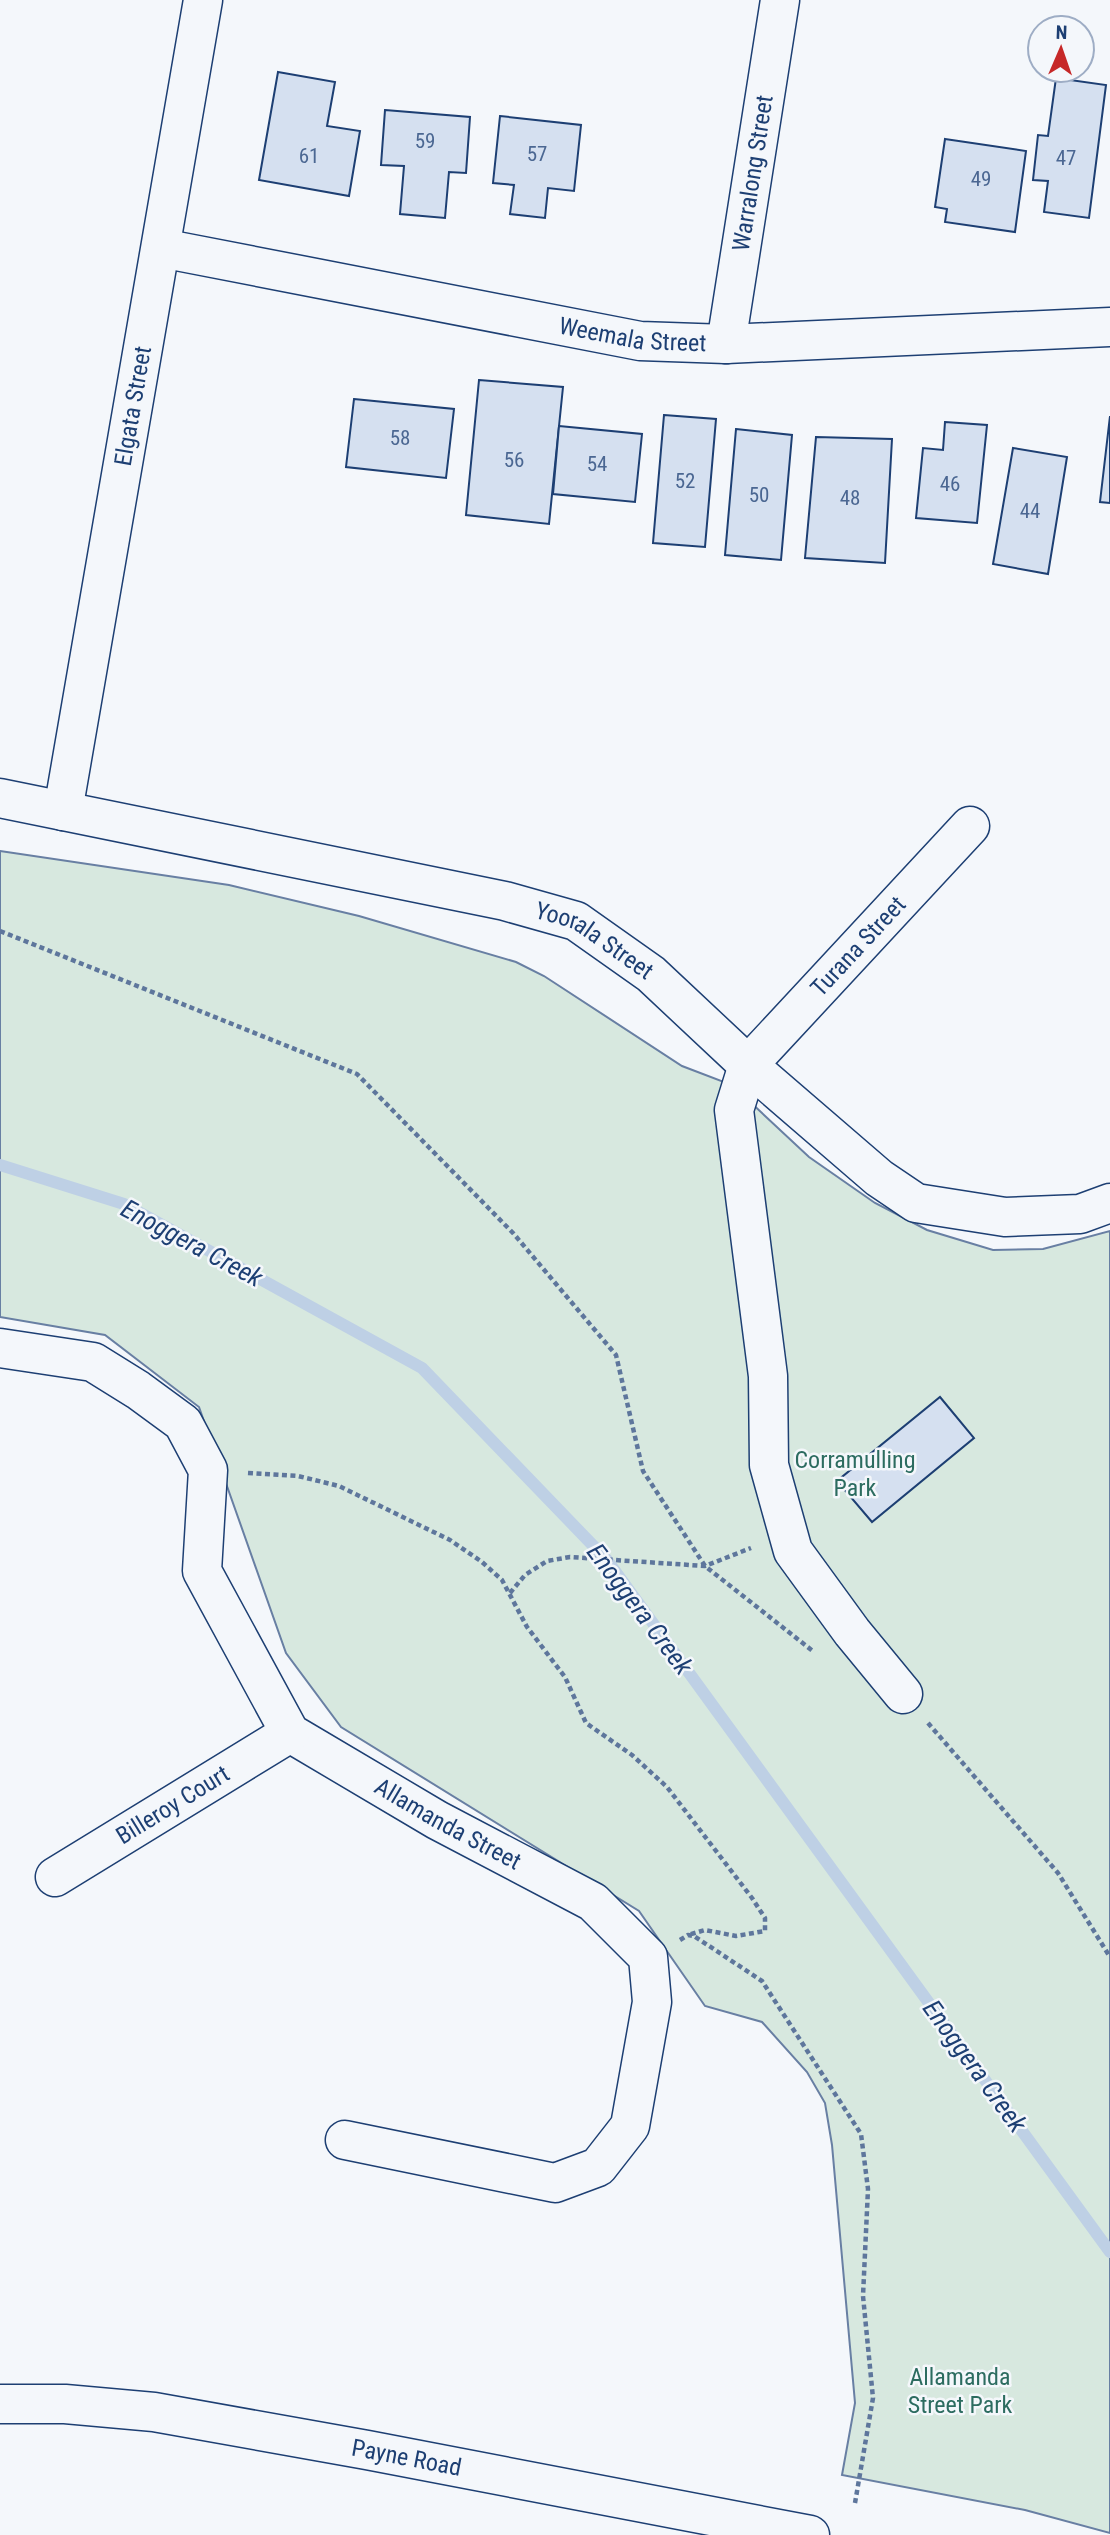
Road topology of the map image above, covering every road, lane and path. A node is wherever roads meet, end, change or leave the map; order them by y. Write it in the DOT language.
graph roads {
  1 [pos="203,0"];
  2 [pos="780,0"];
  3 [pos="161,248"];
  4 [pos="1110,327"];
  5 [pos="726,344"];
  6 [pos="0,798"];
  7 [pos="63,811"];
  8 [pos="970,826"];
  9 [pos="0,930"];
  10 [pos="748,1065"];
  11 [pos="1110,1203"];
  12 [pos="0,1348"];
  13 [pos="208,1470"];
  14 [pos="788,1533"];
  15 [pos="705,1566"];
  16 [pos="510,1593"];
  17 [pos="821,1657"];
  18 [pos="903,1694"];
  19 [pos="290,1733"];
  20 [pos="54,1877"];
  21 [pos="688,1935"];
  22 [pos="648,1957"];
  23 [pos="1110,1957"];
  24 [pos="345,2140"];
  25 [pos="0,2404"];
  26 [pos="855,2503"];
  27 [pos="810,2535"];
  1 -- 3 [label="street, Elgata Street"];
  2 -- 5 [label="street, Warralong Street"];
  3 -- 5 [label="street, Weemala Street"];
  3 -- 7 [label="street, Elgata Street"];
  4 -- 5 [label="street, Weemala Street"];
  6 -- 7 [label="street, Yoorala Street"];
  7 -- 10 [label="street, Yoorala Street"];
  8 -- 10 [label="street, Turana Street"];
  9 -- 15 [label="path"];
  10 -- 11 [label="street, Yoorala Street"];
  10 -- 14 [label="street"];
  12 -- 13 [label="street"];
  13 -- 16 [label="path"];
  13 -- 19 [label="street"];
  14 -- 15 [label="path"];
  14 -- 18 [label="street"];
  15 -- 16 [label="path"];
  15 -- 17 [label="path"];
  16 -- 21 [label="path"];
  18 -- 23 [label="path"];
  19 -- 20 [label="street, Billeroy Court"];
  19 -- 22 [label="street, Allamanda Street"];
  21 -- 22 [label="path"];
  21 -- 26 [label="path"];
  22 -- 24 [label="street"];
  25 -- 27 [label="street, Payne Road"];
}
